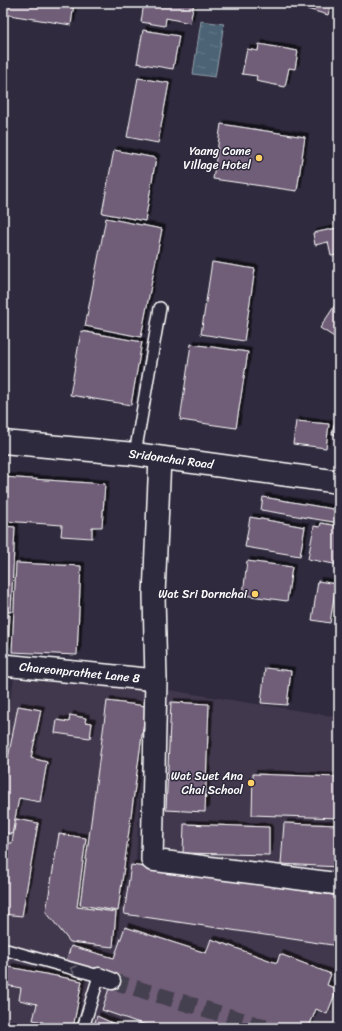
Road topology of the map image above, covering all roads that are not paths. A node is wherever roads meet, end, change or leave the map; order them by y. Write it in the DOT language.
graph roads {
  1 [pos="160,308"];
  2 [pos="3,442"];
  3 [pos="135,454"];
  4 [pos="160,458"];
  5 [pos="339,482"];
  6 [pos="3,665"];
  7 [pos="156,680"];
  8 [pos="339,884"];
  9 [pos="3,949"];
  10 [pos="83,1028"];
  1 -- 3 [label="lane"];
  2 -- 3 [label="street, Sridonchai Road"];
  3 -- 4 [label="street, Sridonchai Road"];
  4 -- 5 [label="street, Sridonchai Road"];
  4 -- 7 [label="street"];
  6 -- 7 [label="street, Chareonprathet Lane 8"];
  7 -- 8 [label="street"];
  10 -- 9 [label="lane, one-way"];
}
